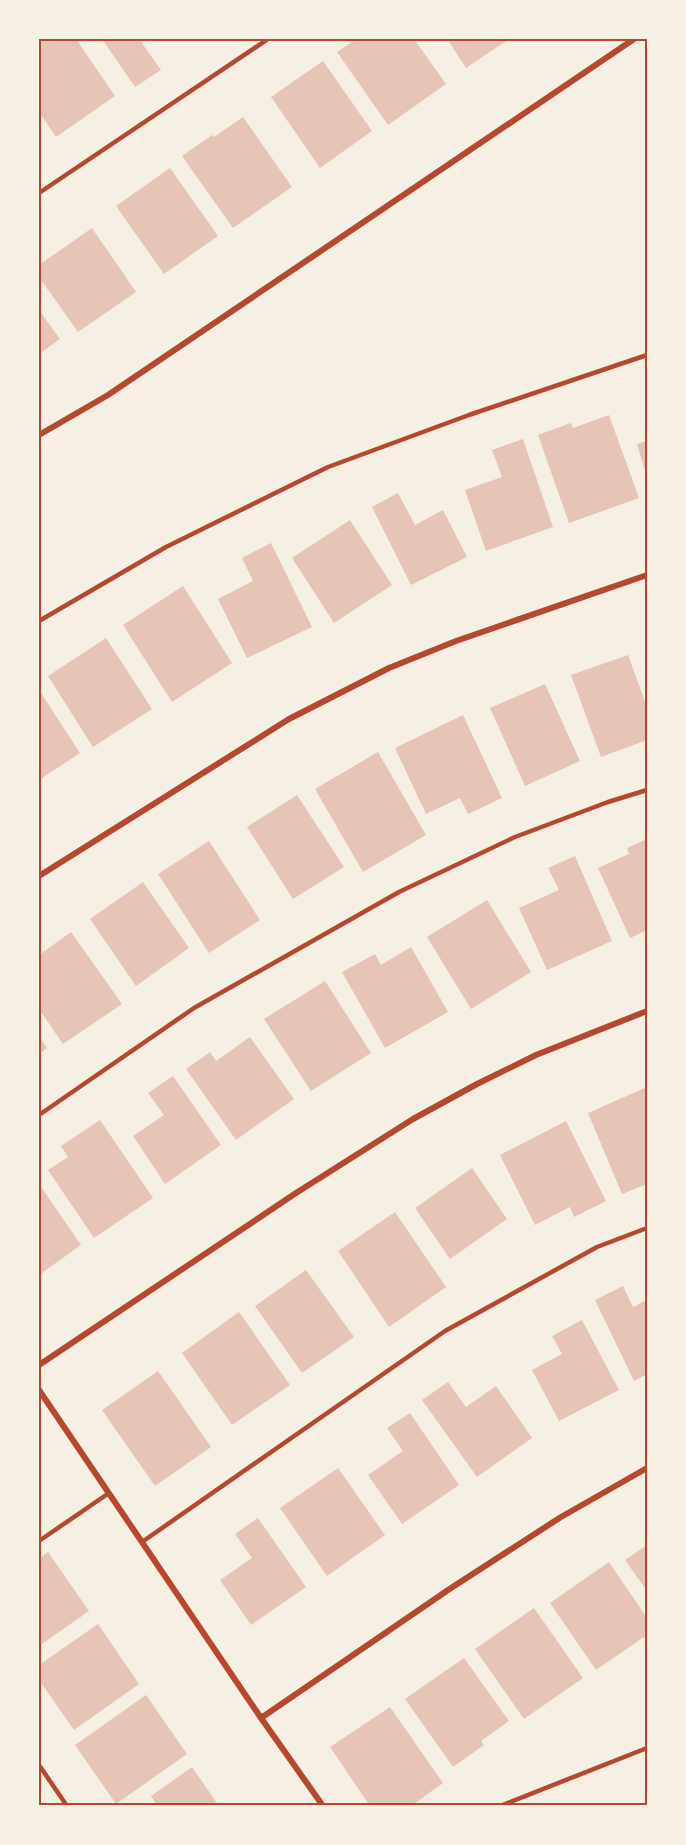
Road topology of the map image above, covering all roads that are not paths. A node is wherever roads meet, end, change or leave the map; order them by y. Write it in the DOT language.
graph roads {
  1 [pos="268,39"];
  2 [pos="634,39"];
  3 [pos="39,193"];
  4 [pos="647,355"];
  5 [pos="39,435"];
  6 [pos="647,575"];
  7 [pos="39,621"];
  8 [pos="647,790"];
  9 [pos="39,876"];
  10 [pos="647,1011"];
  11 [pos="39,1115"];
  12 [pos="647,1228"];
  13 [pos="39,1365"];
  14 [pos="39,1390"];
  15 [pos="647,1468"];
  16 [pos="109,1493"];
  17 [pos="39,1541"];
  18 [pos="142,1542"];
  19 [pos="261,1718"];
  20 [pos="647,1748"];
  21 [pos="39,1765"];
  22 [pos="67,1806"];
  23 [pos="323,1806"];
  24 [pos="500,1806"];
  1 -- 3 [label="lane"];
  2 -- 5 [label="street"];
  4 -- 7 [label="lane"];
  6 -- 9 [label="street"];
  8 -- 11 [label="lane"];
  10 -- 13 [label="street"];
  12 -- 18 [label="lane"];
  14 -- 16 [label="street"];
  15 -- 19 [label="street"];
  16 -- 17 [label="lane"];
  16 -- 18 [label="street"];
  18 -- 19 [label="street"];
  19 -- 23 [label="street"];
  20 -- 24 [label="lane"];
  21 -- 22 [label="lane"];
}
